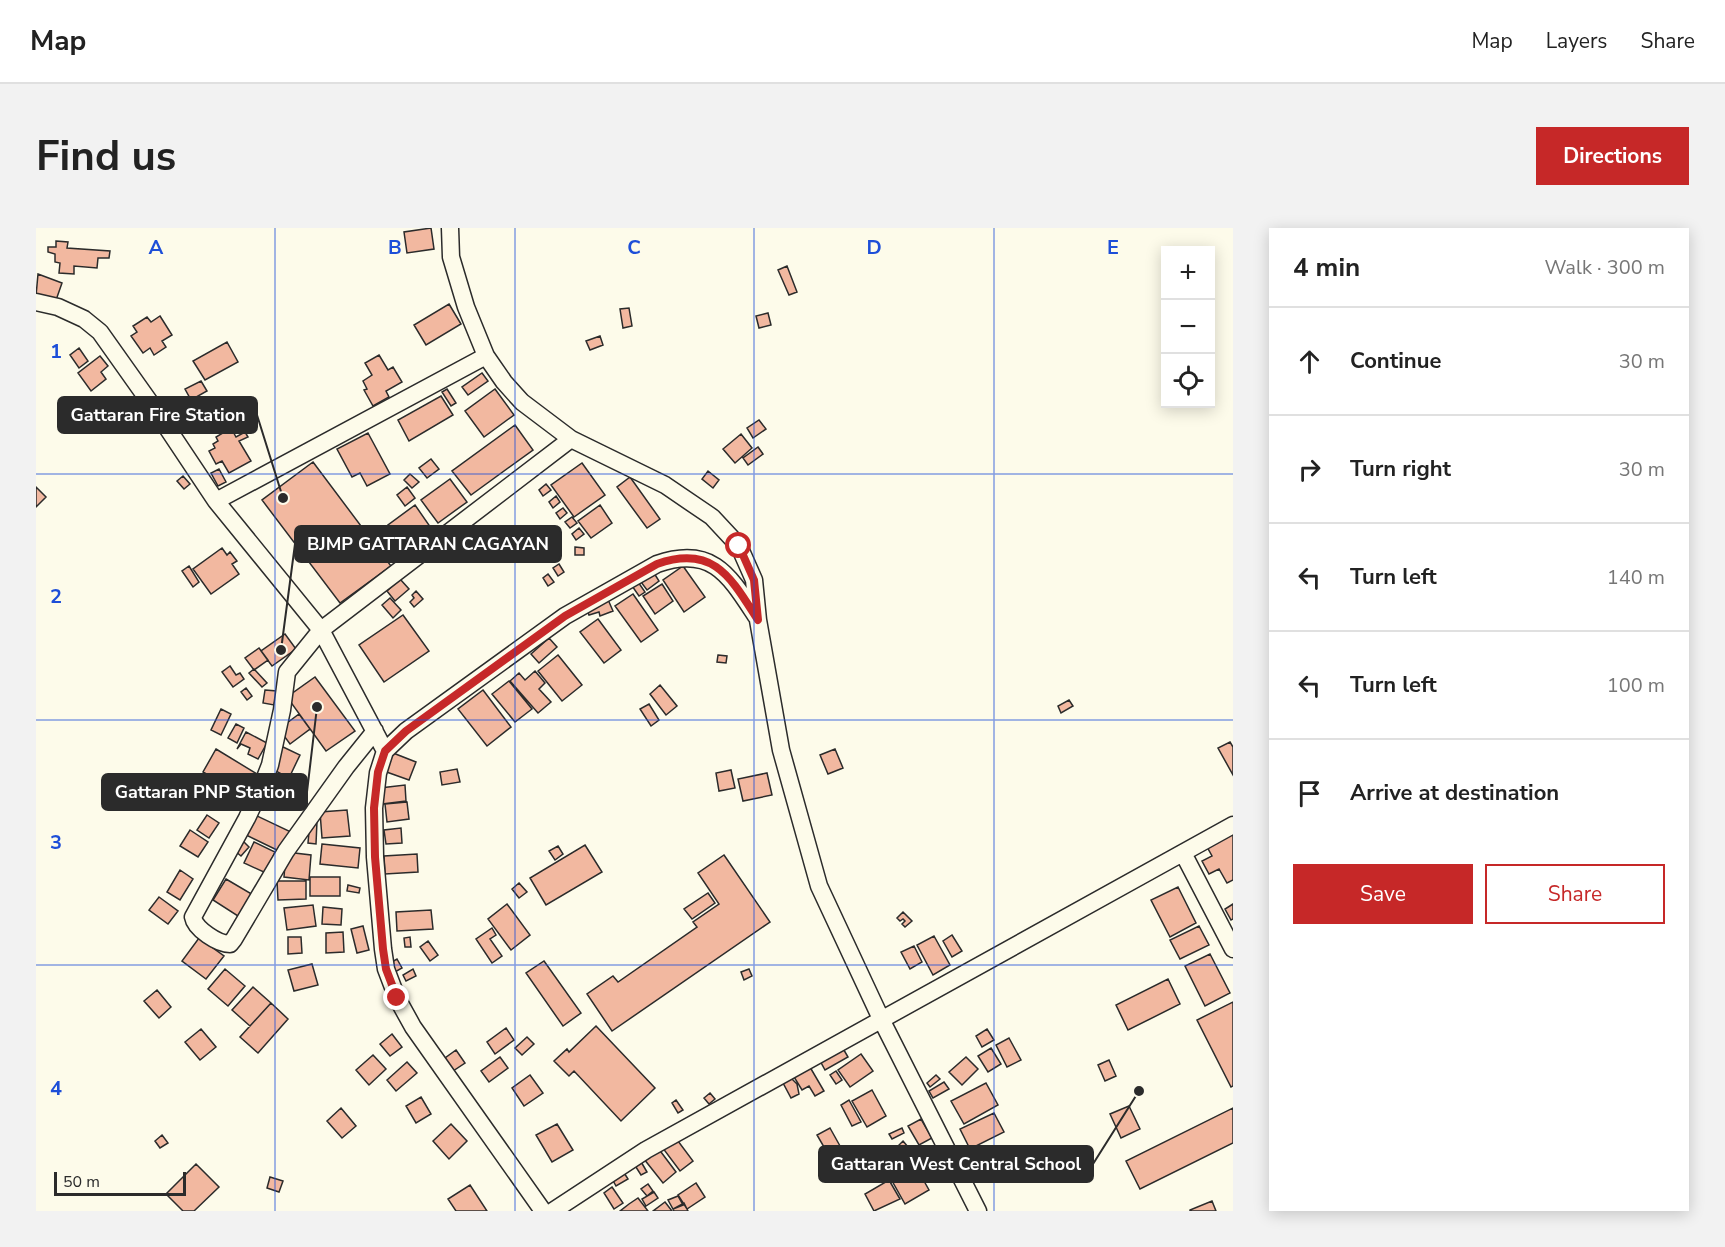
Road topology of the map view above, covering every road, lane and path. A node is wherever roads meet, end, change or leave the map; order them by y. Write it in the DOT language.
graph roads {
  1 [pos="450,228"];
  2 [pos="36,302"];
  3 [pos="486,356"];
  4 [pos="571,439"];
  5 [pos="216,501"];
  6 [pos="758,620"];
  7 [pos="321,630"];
  8 [pos="375,731"];
  9 [pos="385,751"];
  10 [pos="1233,825"];
  11 [pos="1183,853"];
  12 [pos="1233,949"];
  13 [pos="882,1021"];
  14 [pos="543,1211"];
  15 [pos="553,1211"];
  16 [pos="978,1211"];
  1 -- 3 [label="street"];
  2 -- 5 [label="street"];
  3 -- 4 [label="street"];
  3 -- 5 [label="street"];
  4 -- 6 [label="street"];
  4 -- 7 [label="street"];
  5 -- 7 [label="street"];
  6 -- 9 [label="street"];
  6 -- 13 [label="street"];
  7 -- 8 [label="street"];
  7 -- 8 [label="street"];
  8 -- 9 [label="street"];
  9 -- 14 [label="street"];
  10 -- 11 [label="street"];
  11 -- 12 [label="street"];
  11 -- 13 [label="street"];
  13 -- 15 [label="street"];
  13 -- 16 [label="street"];
}
